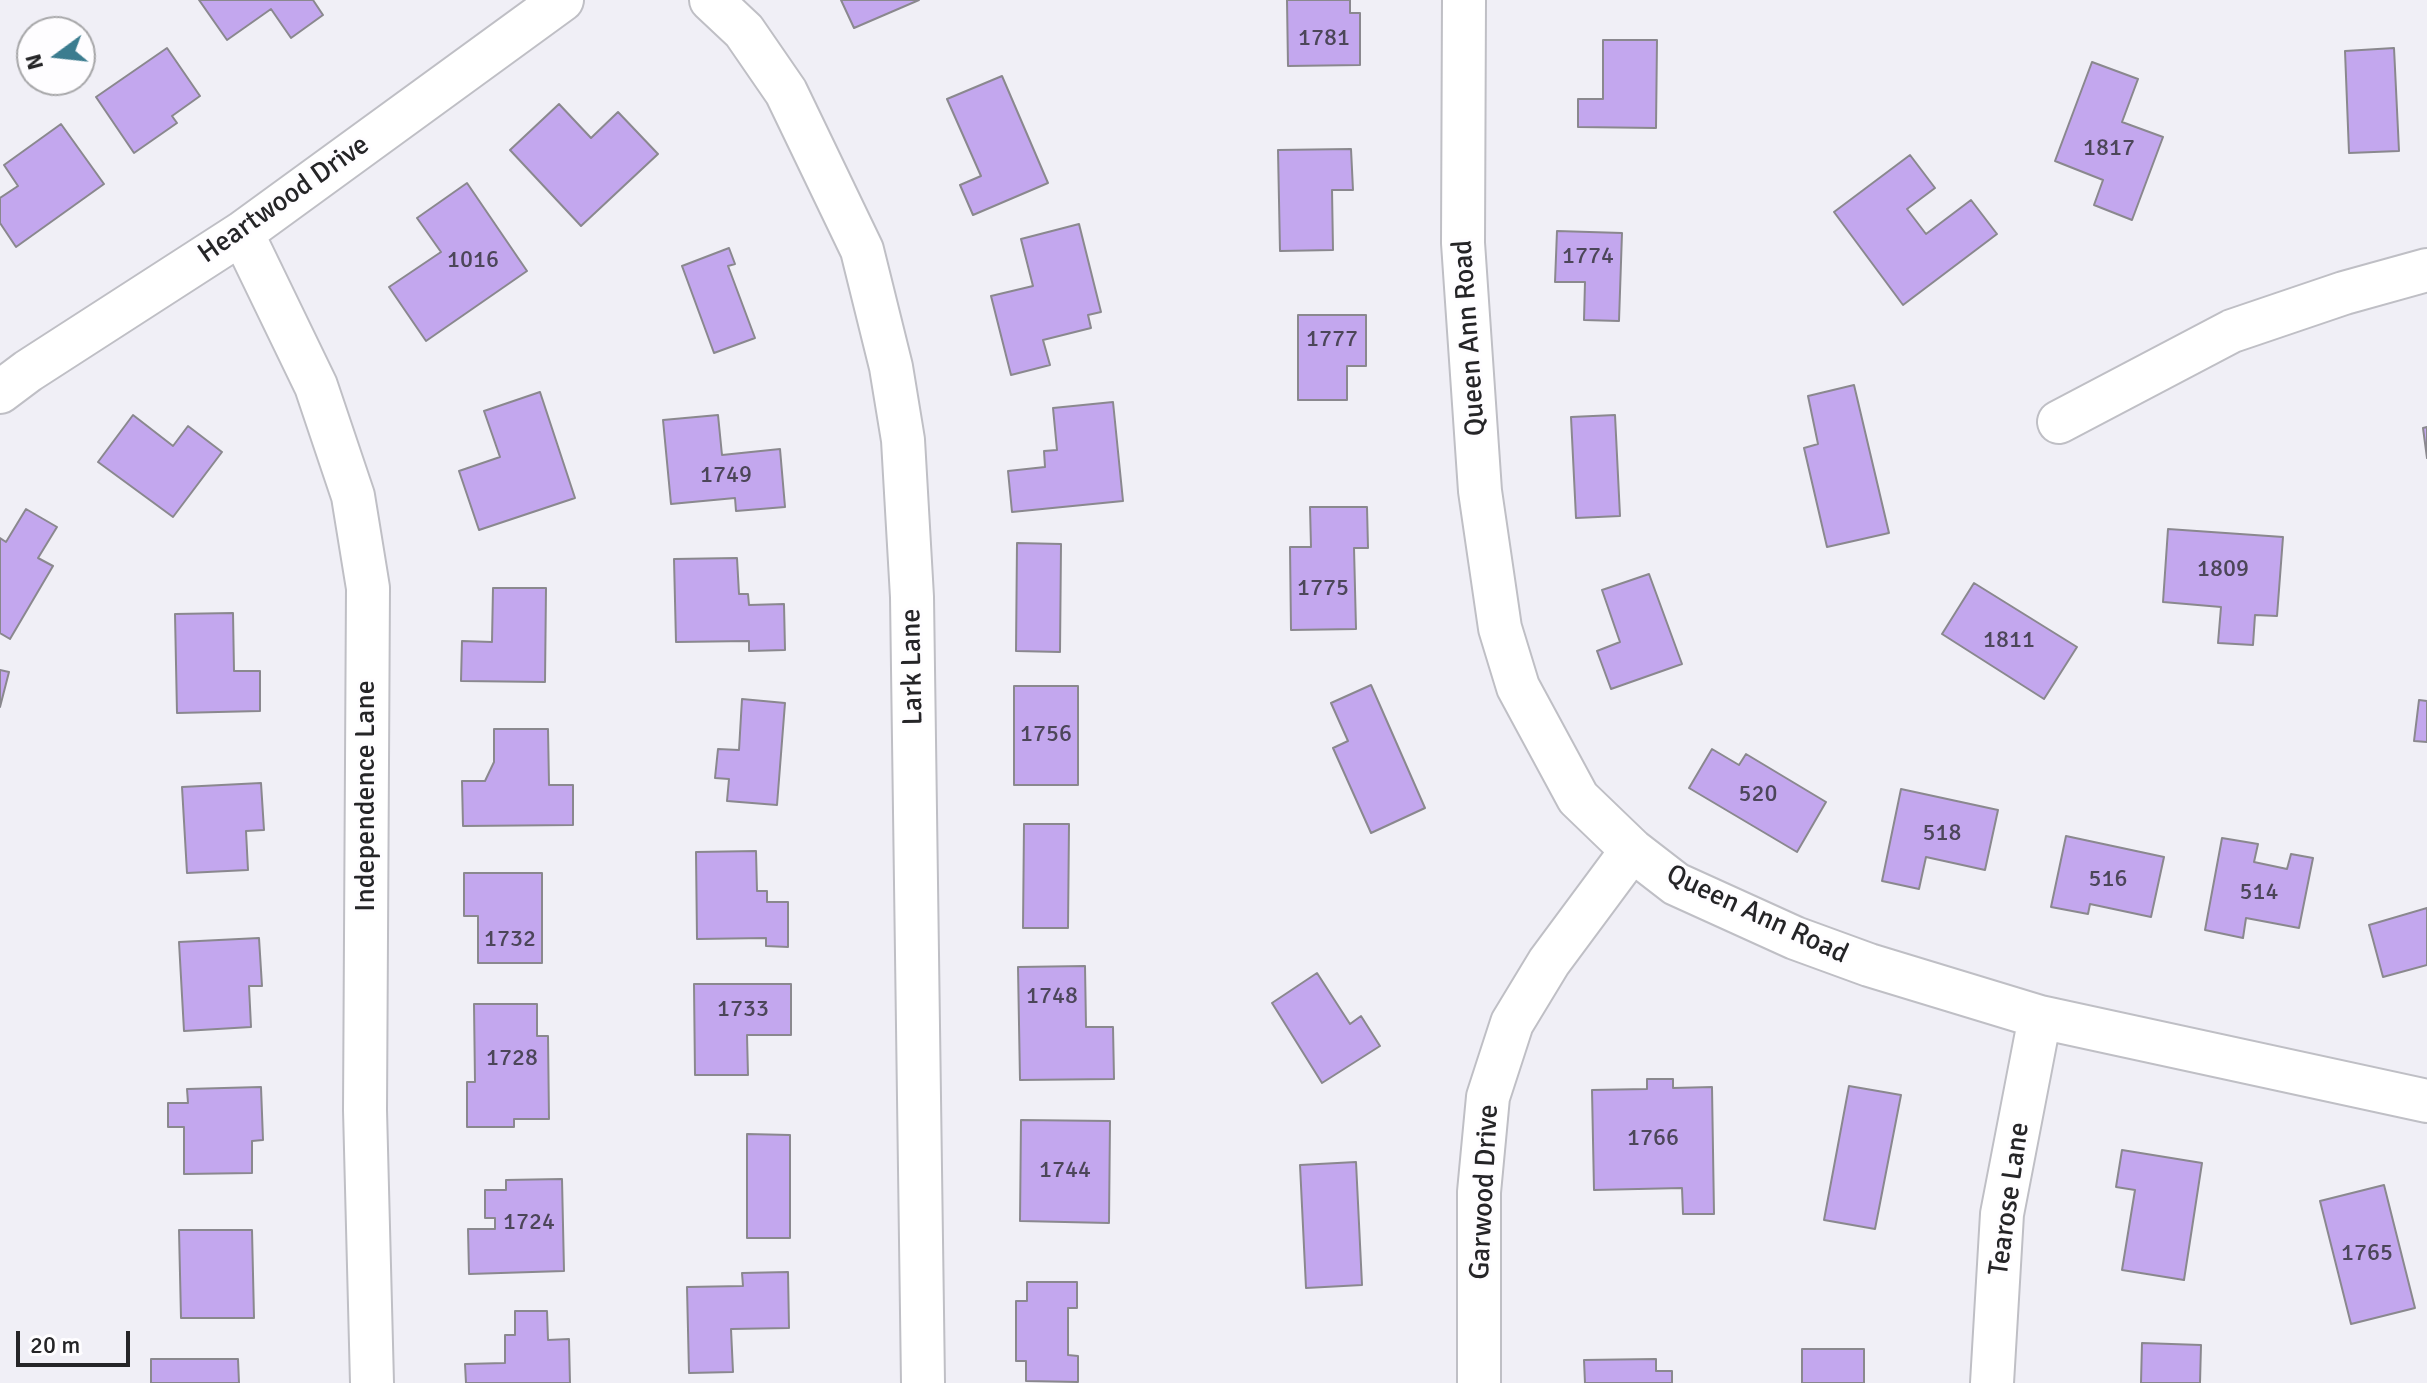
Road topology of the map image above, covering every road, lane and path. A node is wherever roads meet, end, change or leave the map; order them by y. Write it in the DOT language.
graph roads {
  1 [pos="562,0"];
  2 [pos="711,0"];
  3 [pos="1464,0"];
  4 [pos="242,233"];
  5 [pos="2427,270"];
  6 [pos="0,392"];
  7 [pos="2059,422"];
  8 [pos="1632,850"];
  9 [pos="2040,1017"];
  10 [pos="2427,1101"];
  11 [pos="372,1383"];
  12 [pos="923,1383"];
  13 [pos="1479,1383"];
  14 [pos="1992,1383"];
  1 -- 4 [label="street, Heartwood Drive"];
  2 -- 12 [label="street, Lark Lane"];
  3 -- 8 [label="street, Queen Ann Road"];
  4 -- 6 [label="street, Heartwood Drive"];
  4 -- 11 [label="street, Independence Lane"];
  5 -- 7 [label="street"];
  8 -- 9 [label="street, Queen Ann Road"];
  8 -- 13 [label="street, Garwood Drive"];
  9 -- 10 [label="street, Queen Ann Road"];
  9 -- 14 [label="street, Tearose Lane"];
}
